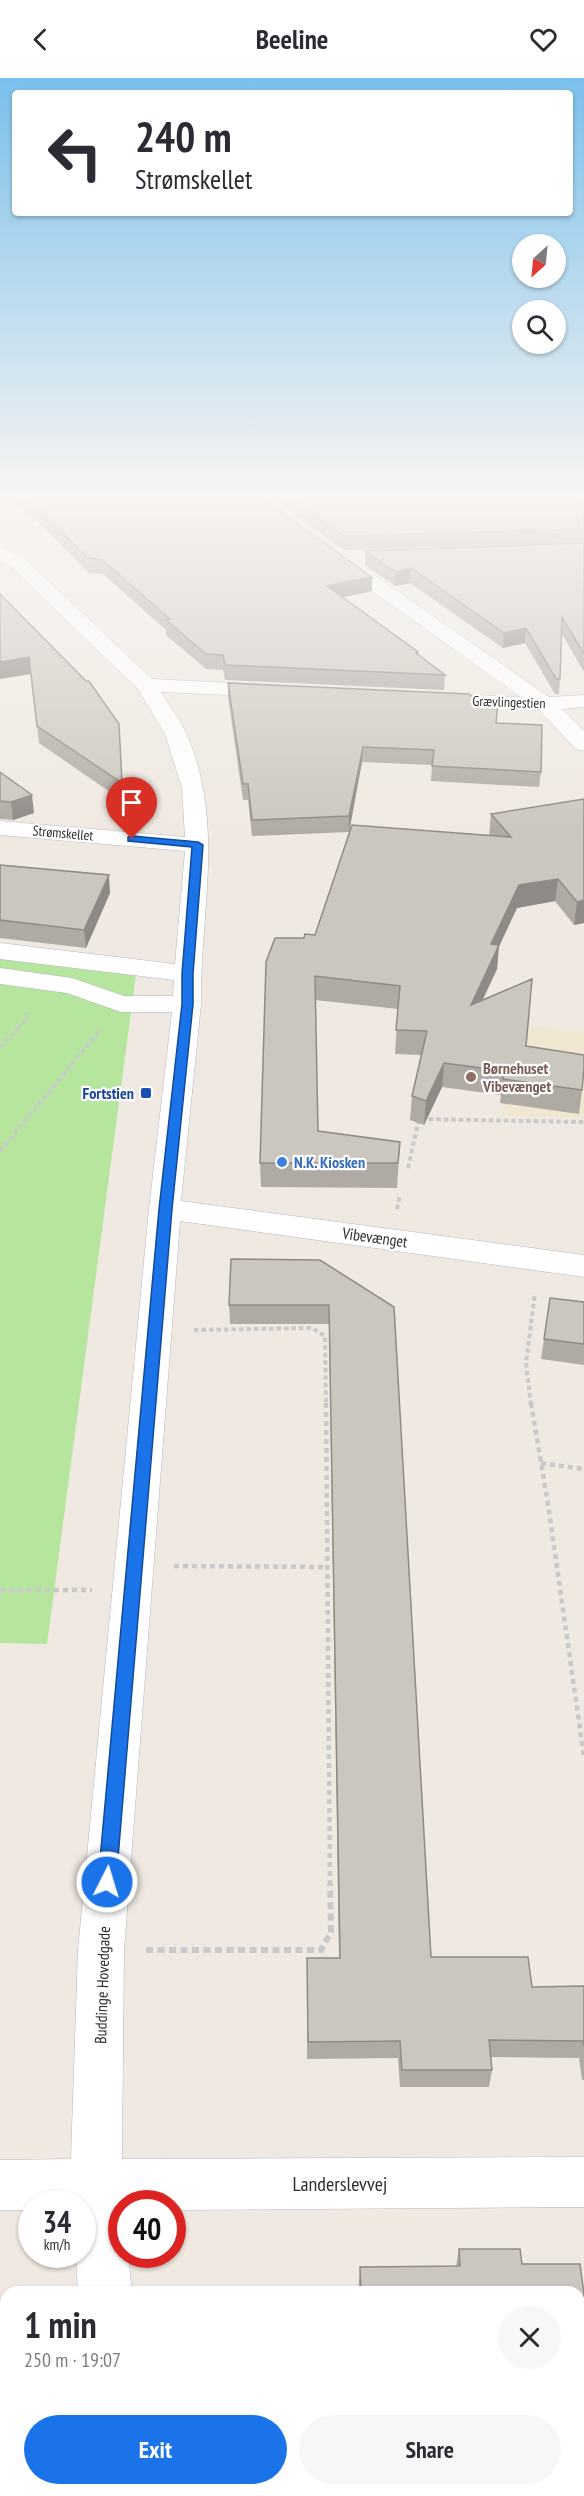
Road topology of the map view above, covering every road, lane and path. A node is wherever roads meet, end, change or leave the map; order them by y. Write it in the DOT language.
graph roads {
  1 [pos="70,609"];
  2 [pos="410,609"];
  3 [pos="146,685"];
  4 [pos="298,692"];
  5 [pos="416,698"];
  6 [pos="584,701"];
  7 [pos="545,704"];
  8 [pos="584,744"];
  9 [pos="0,828"];
  10 [pos="198,845"];
  11 [pos="0,951"];
  12 [pos="0,976"];
  13 [pos="187,989"];
  14 [pos="121,1004"];
  15 [pos="24,1006"];
  16 [pos="0,1047"];
  17 [pos="584,1122"];
  18 [pos="0,1151"];
  19 [pos="408,1168"];
  20 [pos="165,1209"];
  21 [pos="541,1260"];
  22 [pos="584,1266"];
  23 [pos="154,1331"];
  24 [pos="541,1463"];
  25 [pos="584,1469"];
  26 [pos="326,1567"];
  27 [pos="133,1578"];
  28 [pos="0,1590"];
  29 [pos="584,1757"];
  30 [pos="101,1950"];
  31 [pos="584,2182"];
  32 [pos="0,2185"];
  33 [pos="96,2186"];
  34 [pos="104,2286"];
  1 -- 3 [label="street, Buddinge Hovedgade"];
  2 -- 7 [label="street"];
  3 -- 4 [label="street"];
  3 -- 10 [label="street, Buddinge Hovedgade"];
  5 -- 7 [label="street, Grævlingestien"];
  6 -- 7 [label="street, Grævlingestien"];
  7 -- 8 [label="street"];
  9 -- 10 [label="street, Strømskellet"];
  10 -- 13 [label="street, Buddinge Hovedgade"];
  11 -- 13 [label="street"];
  12 -- 14 [label="street"];
  13 -- 14 [label="street"];
  13 -- 20 [label="street, Buddinge Hovedgade"];
  14 -- 18 [label="path"];
  15 -- 16 [label="path"];
  17 -- 19 [label="path"];
  20 -- 21 [label="street, Vibevænget"];
  20 -- 23 [label="street, Buddinge Hovedgade"];
  21 -- 22 [label="street, Vibevænget"];
  21 -- 24 [label="path"];
  23 -- 26 [label="path"];
  23 -- 27 [label="street, Buddinge Hovedgade"];
  24 -- 25 [label="path"];
  24 -- 29 [label="path"];
  26 -- 27 [label="path"];
  26 -- 30 [label="path"];
  27 -- 28 [label="path"];
  27 -- 30 [label="street, Buddinge Hovedgade"];
  30 -- 33 [label="street, Buddinge Hovedgade"];
  31 -- 33 [label="street, Landerslevvej"];
  32 -- 33 [label="street, Landerslevvej"];
  33 -- 34 [label="street, Buddinge Hovedgade"];
}
